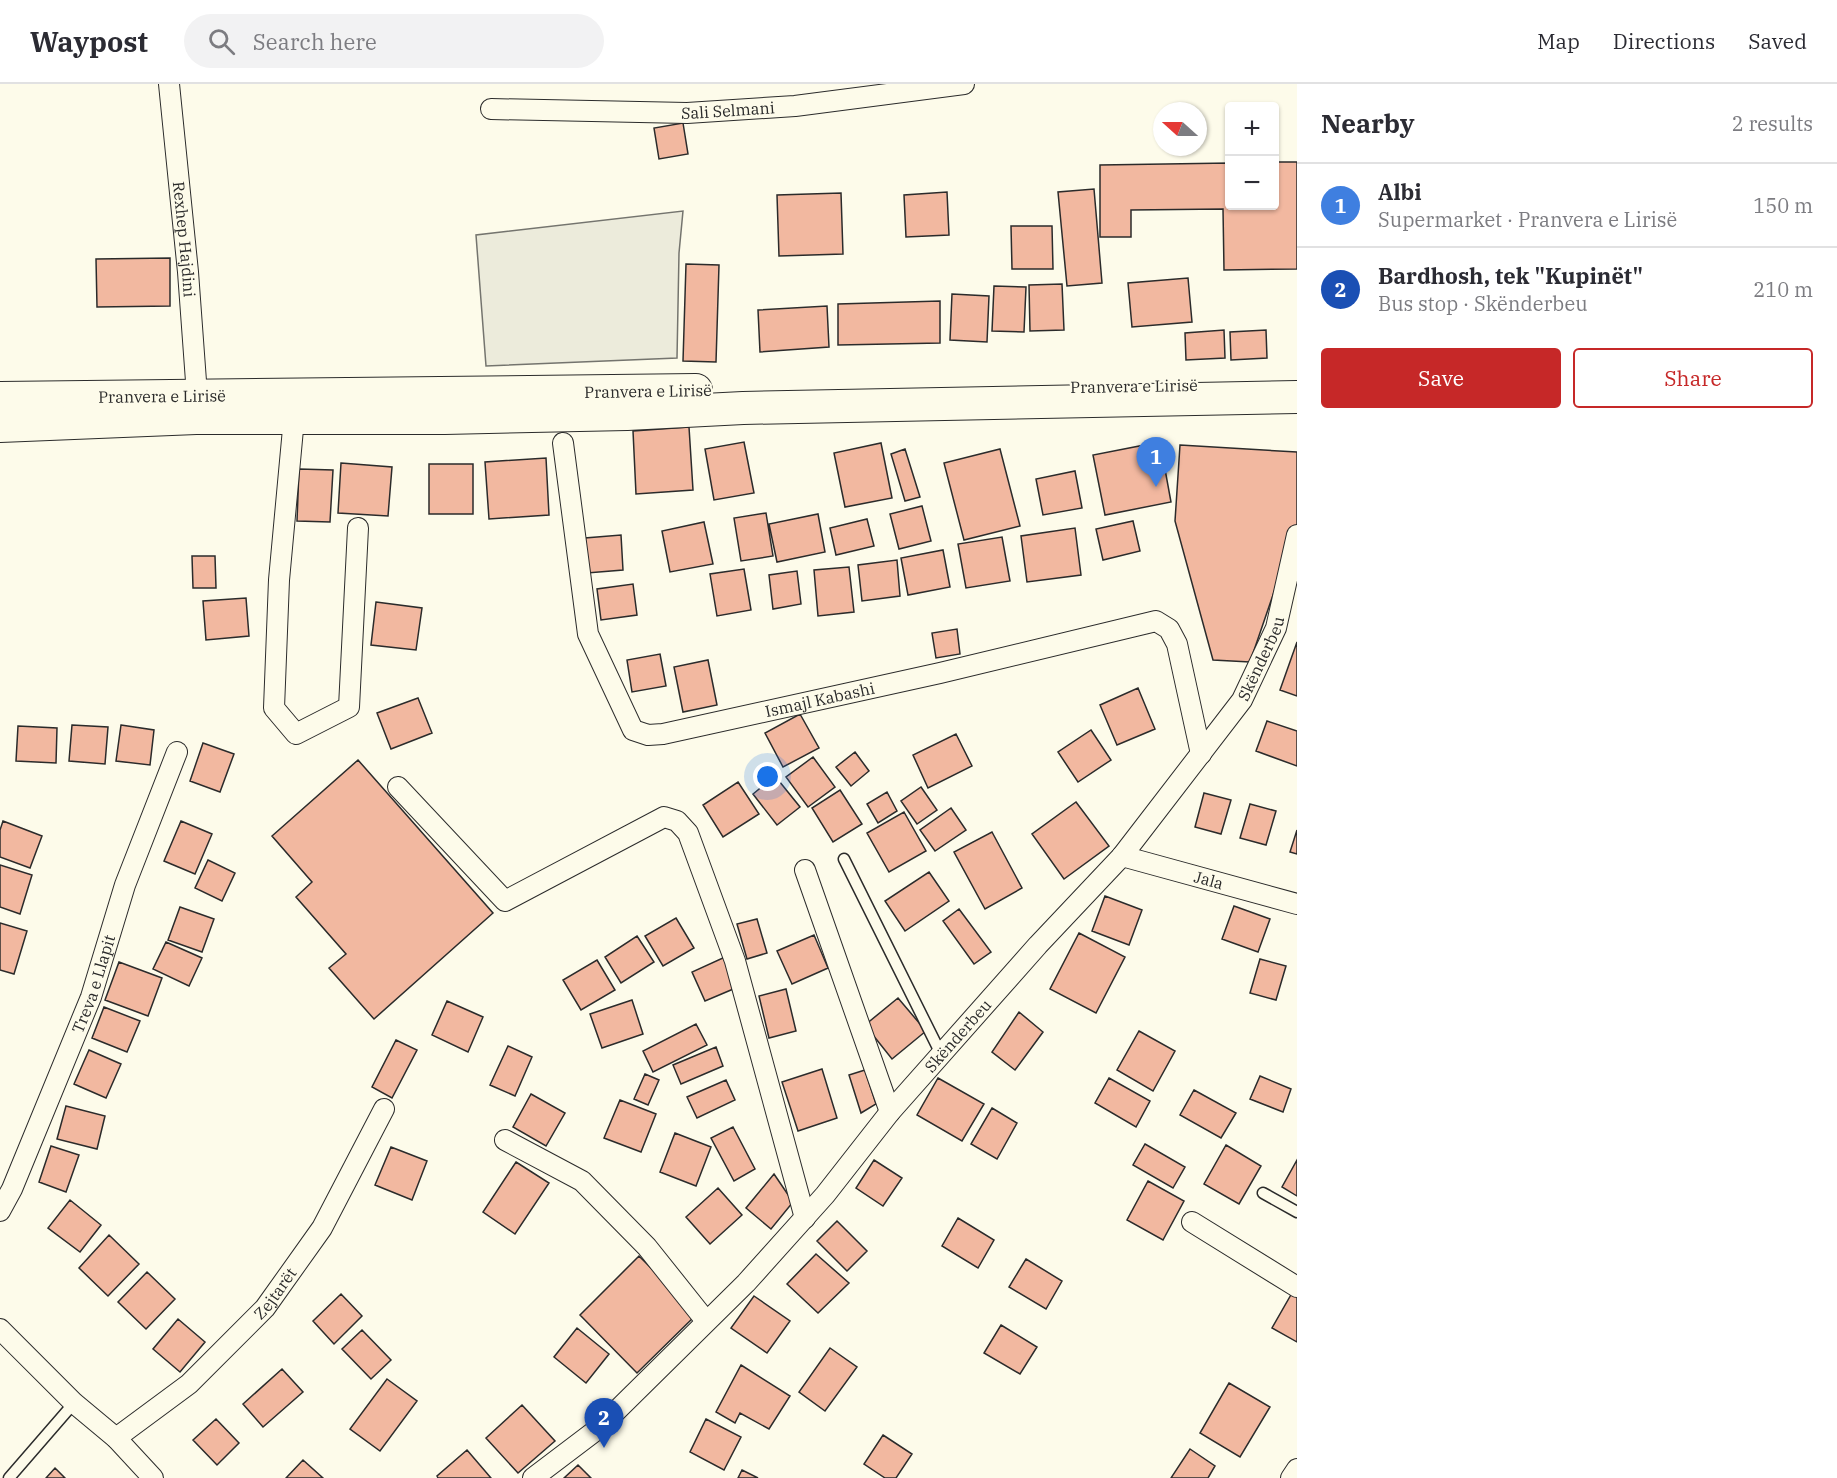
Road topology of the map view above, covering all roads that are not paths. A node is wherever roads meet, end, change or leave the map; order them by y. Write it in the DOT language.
graph roads {
  1 [pos="169,84"];
  2 [pos="964,84"];
  3 [pos="491,109"];
  4 [pos="1297,384"];
  5 [pos="197,395"];
  6 [pos="1297,397"];
  7 [pos="0,398"];
  8 [pos="294,418"];
  9 [pos="0,426"];
  10 [pos="563,443"];
  11 [pos="358,528"];
  12 [pos="1297,535"];
  13 [pos="177,752"];
  14 [pos="1201,754"];
  15 [pos="398,787"];
  16 [pos="1122,856"];
  17 [pos="844,859"];
  18 [pos="805,870"];
  19 [pos="1297,904"];
  20 [pos="941,1054"];
  21 [pos="384,1109"];
  22 [pos="890,1112"];
  23 [pos="505,1140"];
  24 [pos="1263,1193"];
  25 [pos="0,1211"];
  26 [pos="1297,1212"];
  27 [pos="805,1218"];
  28 [pos="1192,1222"];
  29 [pos="1297,1287"];
  30 [pos="706,1321"];
  31 [pos="0,1329"];
  32 [pos="74,1403"];
  33 [pos="116,1438"];
  34 [pos="1297,1469"];
  35 [pos="9,1478"];
  36 [pos="153,1478"];
  37 [pos="533,1478"];
  38 [pos="1291,1478"];
  1 -- 5 [label="street, Rexhep Hajdini"];
  2 -- 3 [label="street, Sali Selmani"];
  4 -- 5 [label="main road, Pranvera e Lirisë"];
  5 -- 7 [label="main road, Pranvera e Lirisë"];
  6 -- 8 [label="main road, Pranvera e Lirisë"];
  8 -- 9 [label="main road, Pranvera e Lirisë"];
  8 -- 11 [label="street"];
  10 -- 14 [label="street, Ismajl Kabashi"];
  12 -- 14 [label="street, Skënderbeu"];
  13 -- 25 [label="street, Treva e Llapit"];
  14 -- 16 [label="street, Skënderbeu"];
  15 -- 27 [label="street"];
  16 -- 19 [label="street, Jala"];
  16 -- 20 [label="street, Skënderbeu"];
  17 -- 20 [label="lane"];
  18 -- 22 [label="street"];
  20 -- 22 [label="street, Skënderbeu"];
  21 -- 33 [label="street, Zejtarët"];
  22 -- 27 [label="street, Skënderbeu"];
  23 -- 30 [label="street"];
  24 -- 26 [label="lane"];
  27 -- 30 [label="street, Skënderbeu"];
  28 -- 29 [label="street"];
  30 -- 37 [label="street, Skënderbeu"];
  31 -- 32 [label="street"];
  32 -- 33 [label="street"];
  32 -- 35 [label="lane"];
  33 -- 36 [label="street"];
  34 -- 38 [label="street"];
}
